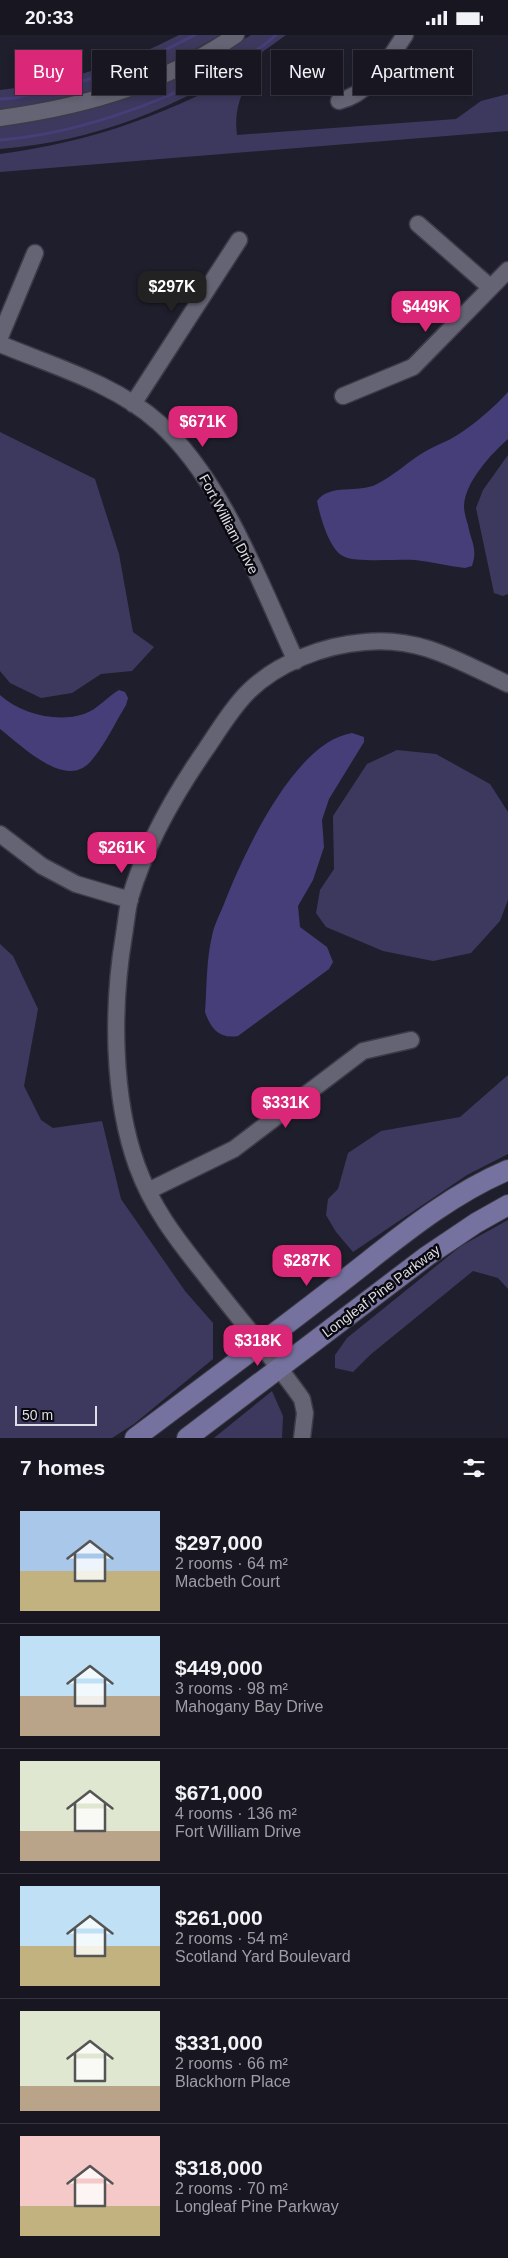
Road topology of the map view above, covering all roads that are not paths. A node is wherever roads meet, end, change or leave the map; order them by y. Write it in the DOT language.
graph roads {
  1 [pos="236,35"];
  2 [pos="405,35"];
  3 [pos="339,101"];
  4 [pos="0,118"];
  5 [pos="418,225"];
  6 [pos="240,240"];
  7 [pos="35,253"];
  8 [pos="508,270"];
  9 [pos="490,287"];
  10 [pos="0,337"];
  11 [pos="0,344"];
  12 [pos="343,396"];
  13 [pos="133,404"];
  14 [pos="296,661"];
  15 [pos="508,684"];
  16 [pos="0,834"];
  17 [pos="130,900"];
  18 [pos="412,1040"];
  19 [pos="508,1170"];
  20 [pos="148,1191"];
  21 [pos="508,1205"];
  22 [pos="260,1345"];
  23 [pos="280,1368"];
  24 [pos="135,1438"];
  25 [pos="187,1438"];
  26 [pos="302,1438"];
  1 -- 4 [label="street"];
  2 -- 3 [label="street"];
  5 -- 9 [label="street"];
  6 -- 13 [label="street"];
  7 -- 10 [label="street"];
  8 -- 9 [label="street"];
  9 -- 12 [label="street"];
  11 -- 13 [label="street, Fort William Drive"];
  13 -- 14 [label="street, Fort William Drive"];
  14 -- 15 [label="street"];
  14 -- 17 [label="street"];
  16 -- 17 [label="street"];
  17 -- 20 [label="street"];
  18 -- 20 [label="street"];
  19 -- 22 [label="main road"];
  20 -- 22 [label="street"];
  21 -- 23 [label="main road, Longleaf Pine Parkway"];
  22 -- 23 [label="street"];
  22 -- 24 [label="main road"];
  23 -- 25 [label="main road, Longleaf Pine Parkway"];
  23 -- 26 [label="street"];
}
